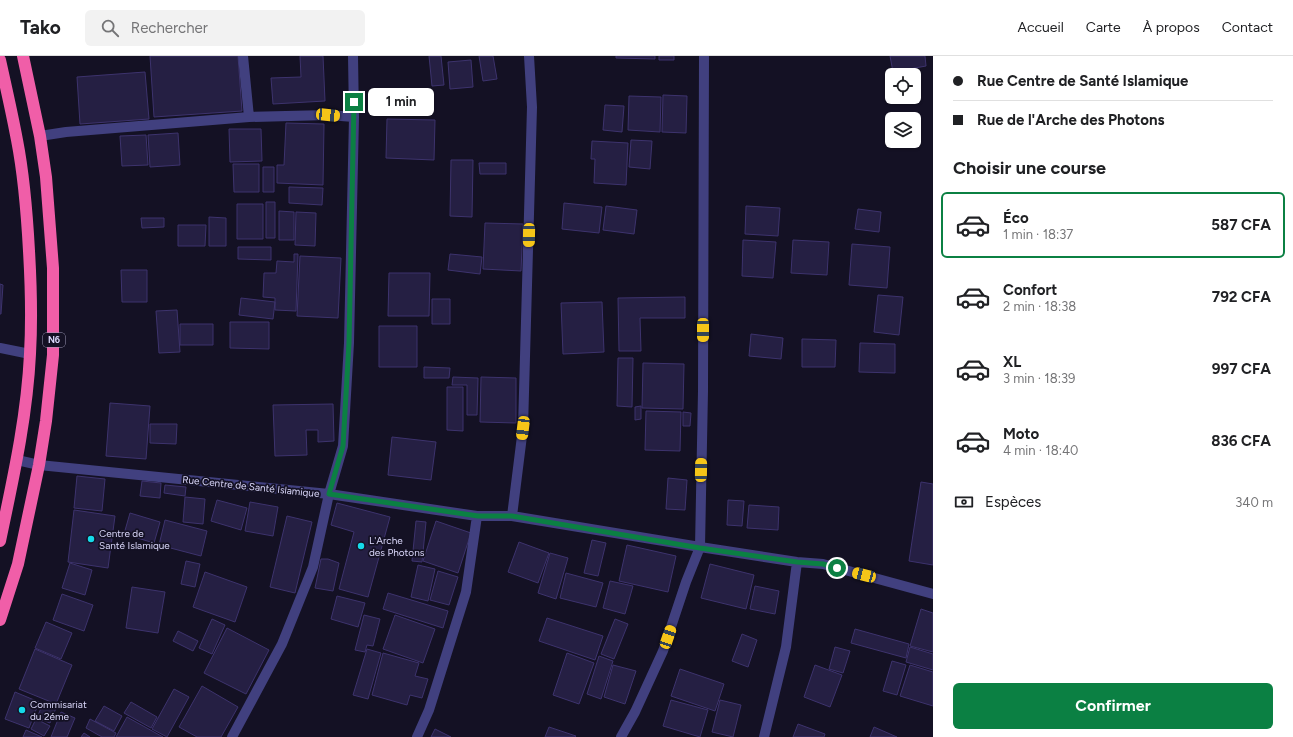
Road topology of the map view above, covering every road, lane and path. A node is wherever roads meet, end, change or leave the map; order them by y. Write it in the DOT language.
graph roads {
  1 [pos="22,56"];
  2 [pos="243,56"];
  3 [pos="353,56"];
  4 [pos="529,56"];
  5 [pos="704,56"];
  6 [pos="0,60"];
  7 [pos="249,117"];
  8 [pos="354,117"];
  9 [pos="40,136"];
  10 [pos="0,348"];
  11 [pos="30,354"];
  12 [pos="17,460"];
  13 [pos="40,465"];
  14 [pos="329,494"];
  15 [pos="478,516"];
  16 [pos="512,516"];
  17 [pos="0,541"];
  18 [pos="700,548"];
  19 [pos="797,562"];
  20 [pos="933,594"];
  21 [pos="0,620"];
  22 [pos="232,737"];
  23 [pos="418,737"];
  24 [pos="621,737"];
  25 [pos="764,737"];
  1 -- 9 [label="highway, N6"];
  2 -- 7 [label="street"];
  3 -- 8 [label="street"];
  4 -- 16 [label="street"];
  5 -- 18 [label="street"];
  6 -- 11 [label="highway, N6"];
  7 -- 8 [label="street"];
  7 -- 9 [label="street"];
  8 -- 14 [label="street"];
  9 -- 13 [label="highway, N6"];
  10 -- 11 [label="street"];
  11 -- 12 [label="highway, N6"];
  12 -- 13 [label="street, Rue Centre de Santé Islamique"];
  12 -- 17 [label="highway, N6"];
  13 -- 14 [label="street, Rue Centre de Santé Islamique"];
  13 -- 21 [label="highway, N6"];
  14 -- 15 [label="street, Rue Centre de Santé Islamique"];
  14 -- 22 [label="street"];
  15 -- 16 [label="street, Rue Centre de Santé Islamique"];
  15 -- 23 [label="street"];
  16 -- 18 [label="street, Rue Centre de Santé Islamique"];
  18 -- 19 [label="street, Rue Centre de Santé Islamique"];
  18 -- 24 [label="street"];
  19 -- 20 [label="street, Rue Centre de Santé Islamique"];
  19 -- 25 [label="street"];
}
